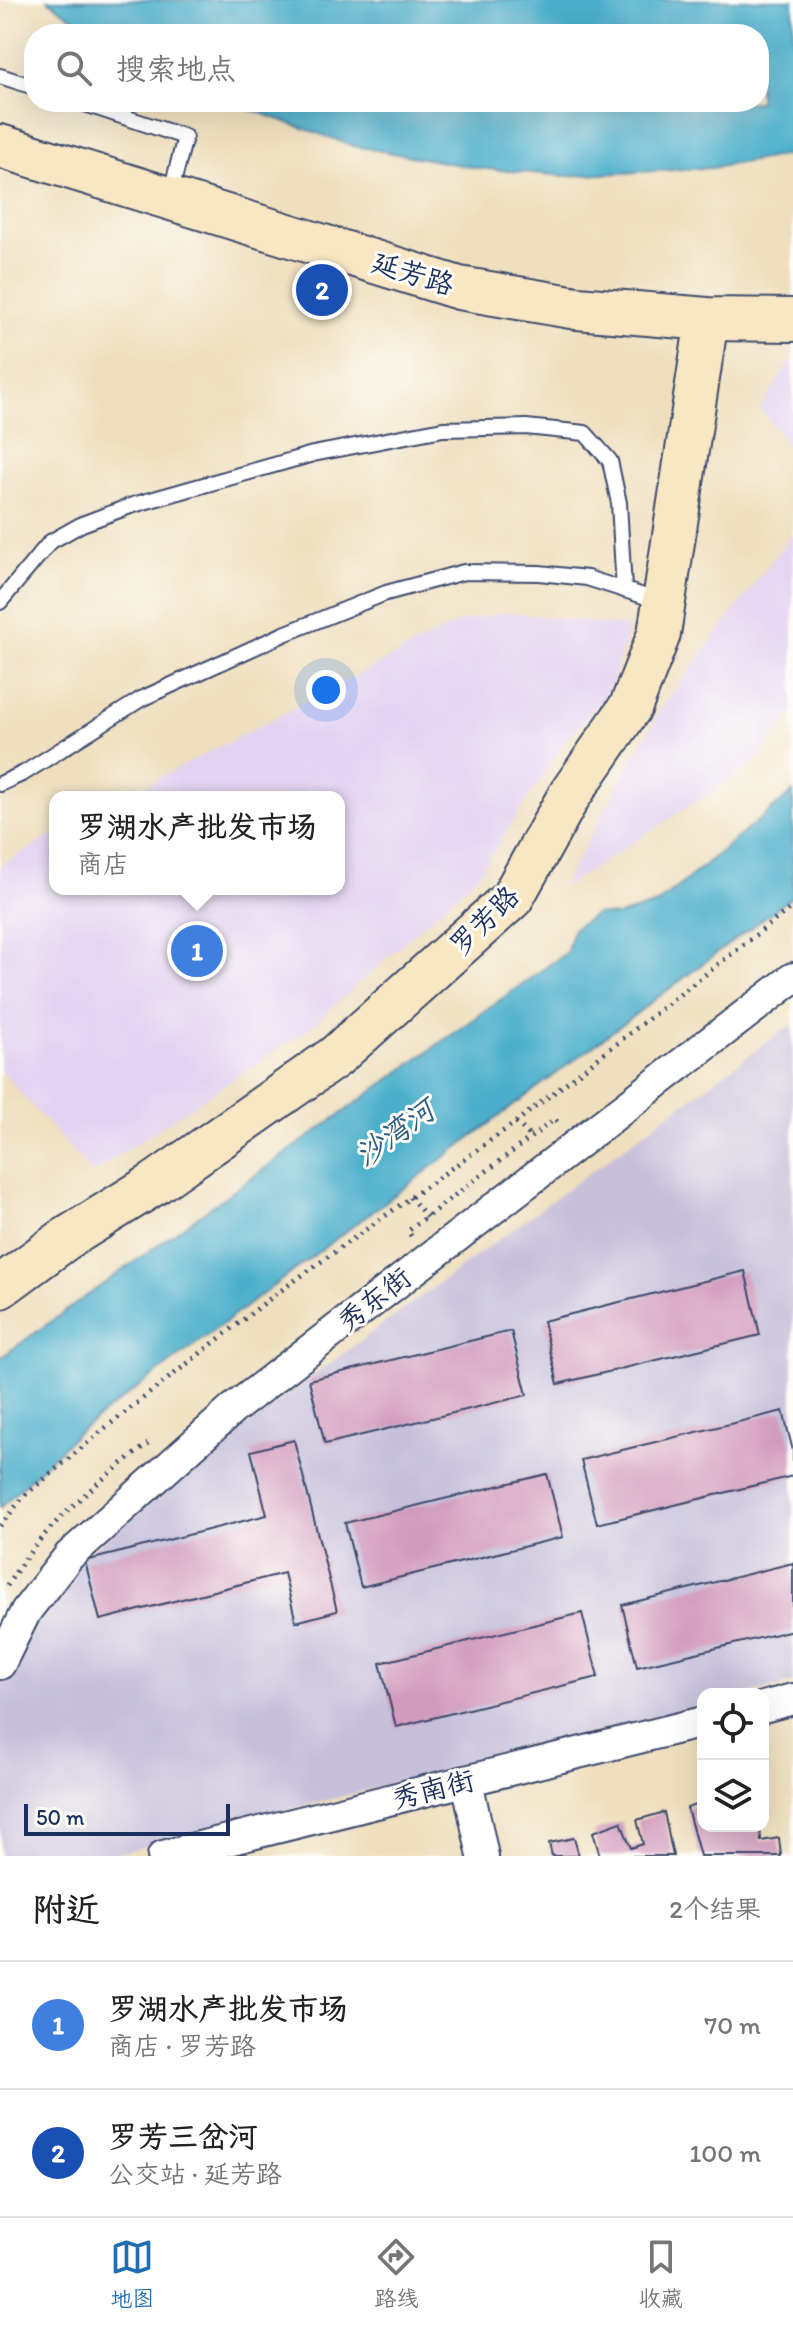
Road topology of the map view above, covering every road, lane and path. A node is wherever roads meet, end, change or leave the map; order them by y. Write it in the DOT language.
graph roads {
  1 [pos="0,76"];
  2 [pos="24,84"];
  3 [pos="109,112"];
  4 [pos="0,146"];
  5 [pos="169,198"];
  6 [pos="707,319"];
  7 [pos="793,320"];
  8 [pos="624,590"];
  9 [pos="0,602"];
  10 [pos="664,603"];
  11 [pos="0,784"];
  12 [pos="793,906"];
  13 [pos="793,978"];
  14 [pos="555,1119"];
  15 [pos="516,1122"];
  16 [pos="531,1137"];
  17 [pos="410,1197"];
  18 [pos="427,1217"];
  19 [pos="408,1231"];
  20 [pos="0,1287"];
  21 [pos="0,1526"];
  22 [pos="0,1664"];
  23 [pos="697,1724"];
  24 [pos="467,1781"];
  25 [pos="163,1856"];
  26 [pos="483,1856"];
  1 -- 2 [label="lane"];
  3 -- 5 [label="lane"];
  4 -- 5 [label="main road, 延芳路"];
  5 -- 6 [label="main road, 延芳路"];
  6 -- 7 [label="main road, 延芳路"];
  6 -- 10 [label="main road, 罗芳路"];
  8 -- 9 [label="lane"];
  8 -- 10 [label="lane"];
  8 -- 11 [label="lane"];
  10 -- 20 [label="main road, 罗芳路"];
  12 -- 15 [label="path"];
  13 -- 22 [label="street, 秀东街"];
  14 -- 16 [label="path"];
  15 -- 16 [label="path"];
  15 -- 17 [label="path"];
  16 -- 18 [label="path"];
  17 -- 18 [label="path"];
  17 -- 21 [label="path"];
  18 -- 19 [label="path"];
  23 -- 24 [label="street, 秀南街"];
  24 -- 25 [label="street, 秀南街"];
  24 -- 26 [label="street"];
}
